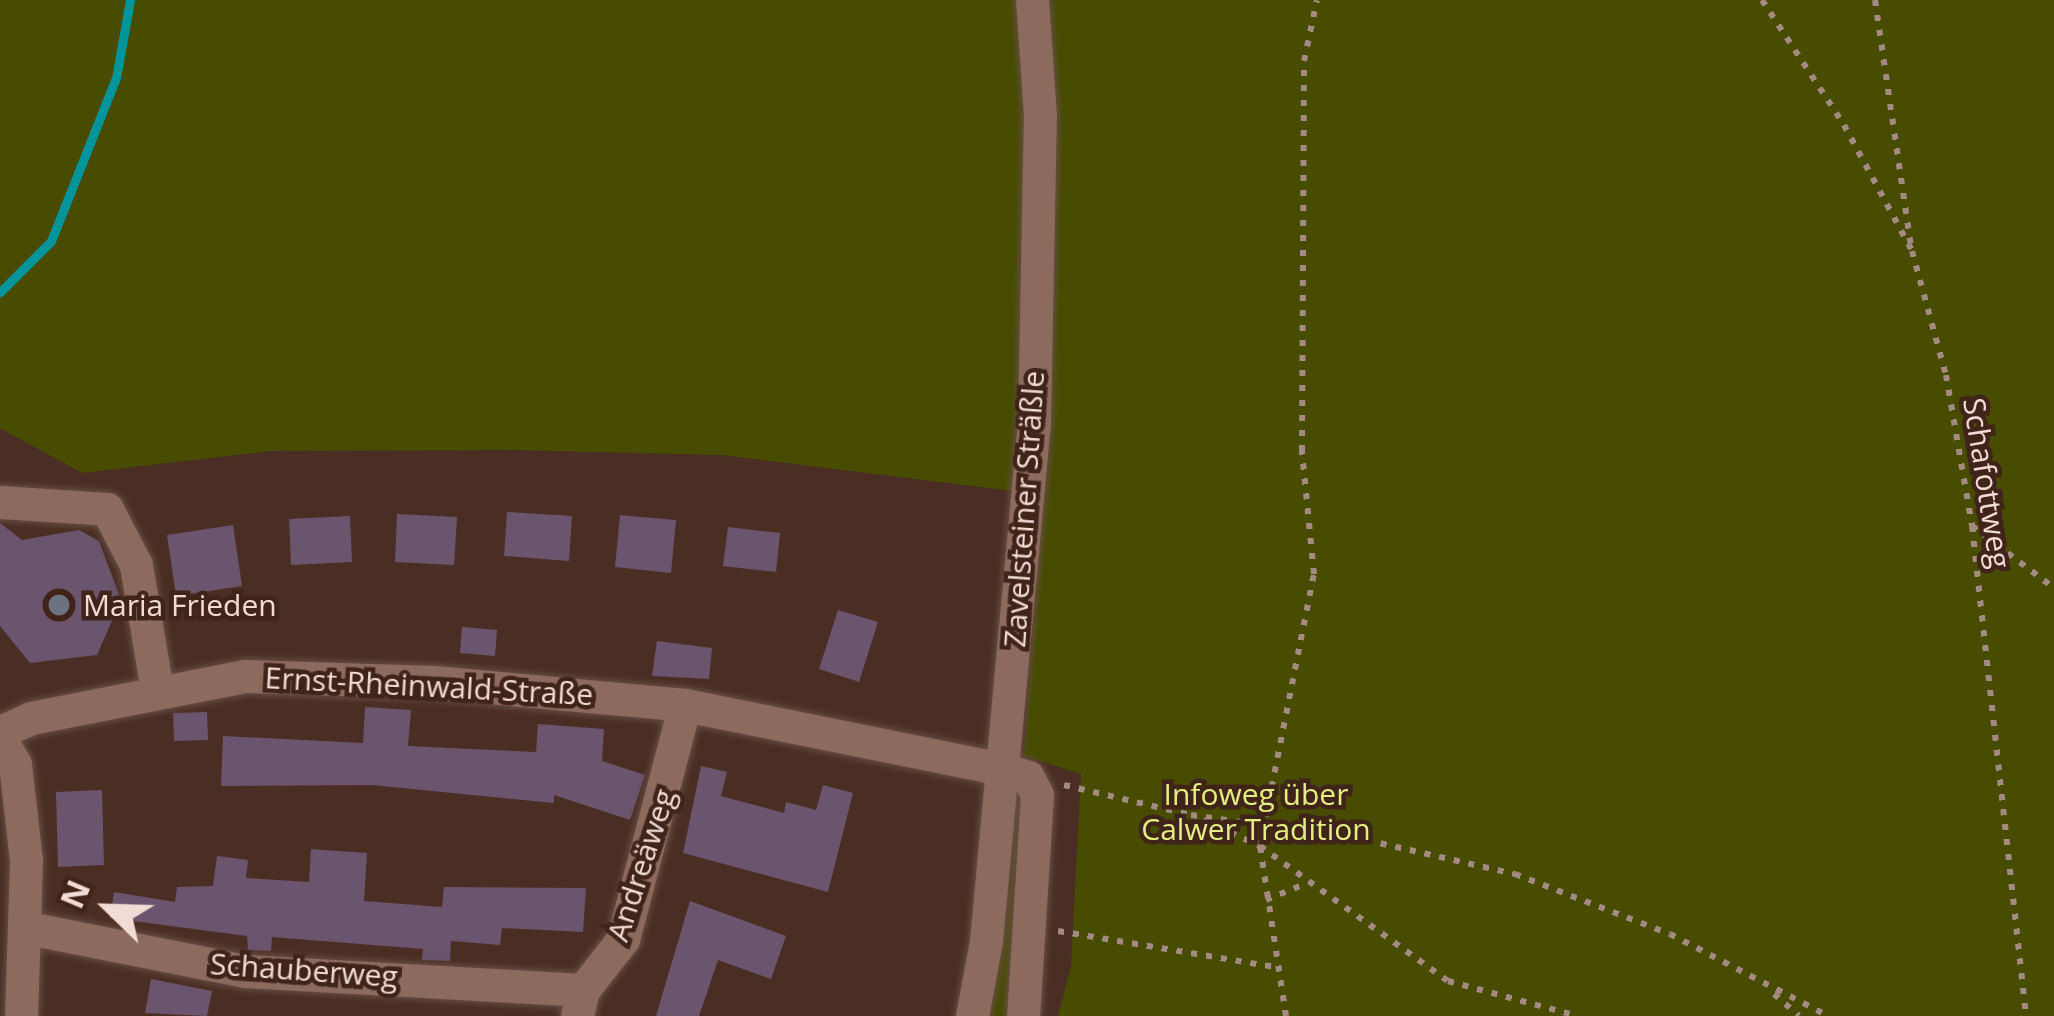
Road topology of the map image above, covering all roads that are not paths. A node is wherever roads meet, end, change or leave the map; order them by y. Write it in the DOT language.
graph roads {
  1 [pos="1032,0"];
  2 [pos="0,502"];
  3 [pos="157,690"];
  4 [pos="685,705"];
  5 [pos="0,736"];
  6 [pos="1015,773"];
  7 [pos="28,928"];
  8 [pos="580,1003"];
  9 [pos="21,1016"];
  10 [pos="972,1016"];
  11 [pos="1022,1016"];
  1 -- 6 [label="street, Zavelsteiner Sträßle"];
  2 -- 3 [label="street"];
  3 -- 4 [label="street, Ernst-Rheinwald-Straße"];
  3 -- 5 [label="street, Ernst-Rheinwald-Straße"];
  4 -- 6 [label="street, Ernst-Rheinwald-Straße"];
  4 -- 8 [label="street, Andreäweg"];
  5 -- 7 [label="street"];
  6 -- 10 [label="street, Zavelsteiner Sträßle"];
  6 -- 11 [label="street"];
  7 -- 8 [label="street, Schauberweg"];
  7 -- 9 [label="street"];
}
